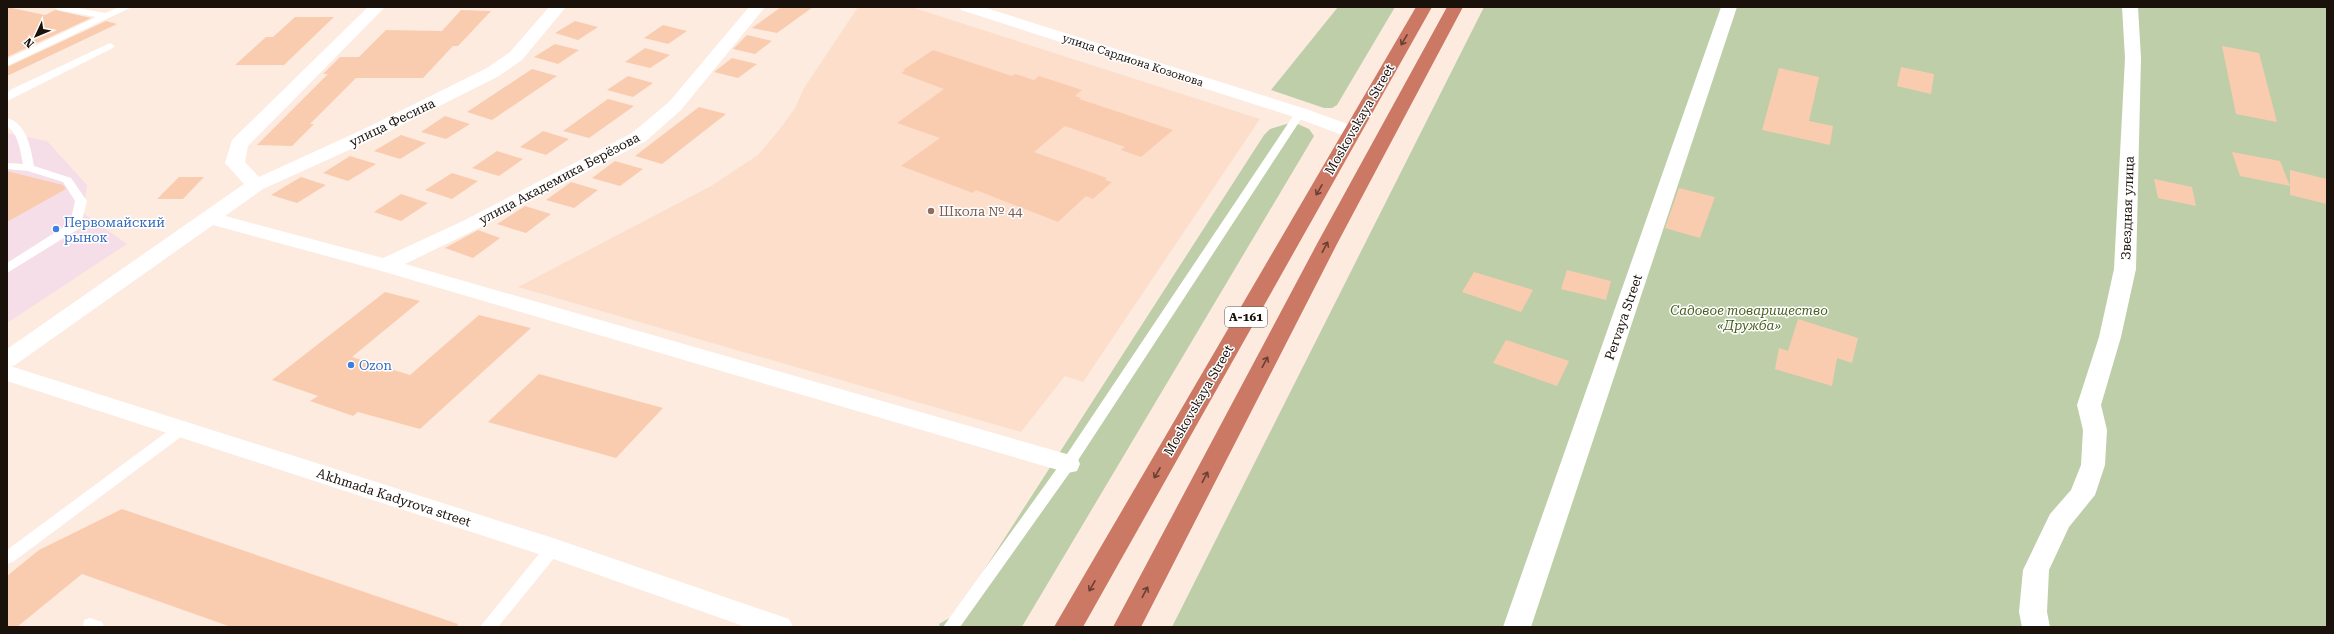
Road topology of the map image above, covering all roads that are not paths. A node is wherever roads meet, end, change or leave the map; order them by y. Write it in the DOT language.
graph roads {
  1 [pos="58,7"];
  2 [pos="127,7"];
  3 [pos="378,7"];
  4 [pos="558,7"];
  5 [pos="756,7"];
  6 [pos="967,7"];
  7 [pos="1424,7"];
  8 [pos="1455,7"];
  9 [pos="1729,7"];
  10 [pos="2130,7"];
  11 [pos="106,16"];
  12 [pos="110,46"];
  13 [pos="7,63"];
  14 [pos="7,98"];
  15 [pos="1300,113"];
  16 [pos="7,122"];
  17 [pos="1352,132"];
  18 [pos="7,166"];
  19 [pos="29,168"];
  20 [pos="256,185"];
  21 [pos="211,218"];
  22 [pos="385,265"];
  23 [pos="7,269"];
  24 [pos="7,360"];
  25 [pos="7,373"];
  26 [pos="180,429"];
  27 [pos="1068,464"];
  28 [pos="553,548"];
  29 [pos="7,558"];
  30 [pos="488,627"];
  31 [pos="779,627"];
  32 [pos="951,627"];
  33 [pos="1068,627"];
  34 [pos="1126,627"];
  35 [pos="1517,627"];
  36 [pos="2036,627"];
  1 -- 11 [label="lane"];
  2 -- 11 [label="lane"];
  3 -- 20 [label="street"];
  4 -- 20 [label="street, улица Фесина"];
  5 -- 22 [label="street, улица Академика Берёзова"];
  6 -- 15 [label="street, улица Сардиона Козонова"];
  7 -- 17 [label="highway, Moskovskaya Street / А-161, one-way"];
  34 -- 8 [label="highway, А-161, one-way"];
  9 -- 35 [label="street, Pervaya Street"];
  10 -- 36 [label="street, Звездная улица"];
  11 -- 13 [label="lane"];
  12 -- 14 [label="lane"];
  15 -- 17 [label="street, улица Сардиона Козонова"];
  15 -- 27 [label="lane"];
  16 -- 19 [label="lane"];
  17 -- 33 [label="highway, Moskovskaya Street / А-161, one-way"];
  18 -- 19 [label="lane"];
  19 -- 23 [label="lane"];
  20 -- 21 [label="street, улица Фесина"];
  21 -- 22 [label="street"];
  21 -- 24 [label="street, улица Фесина"];
  22 -- 27 [label="street"];
  25 -- 26 [label="street, Akhmada Kadyrova street"];
  26 -- 28 [label="street, Akhmada Kadyrova street"];
  26 -- 29 [label="lane"];
  27 -- 32 [label="lane"];
  28 -- 30 [label="lane"];
  28 -- 31 [label="street, Akhmada Kadyrova street"];
}
